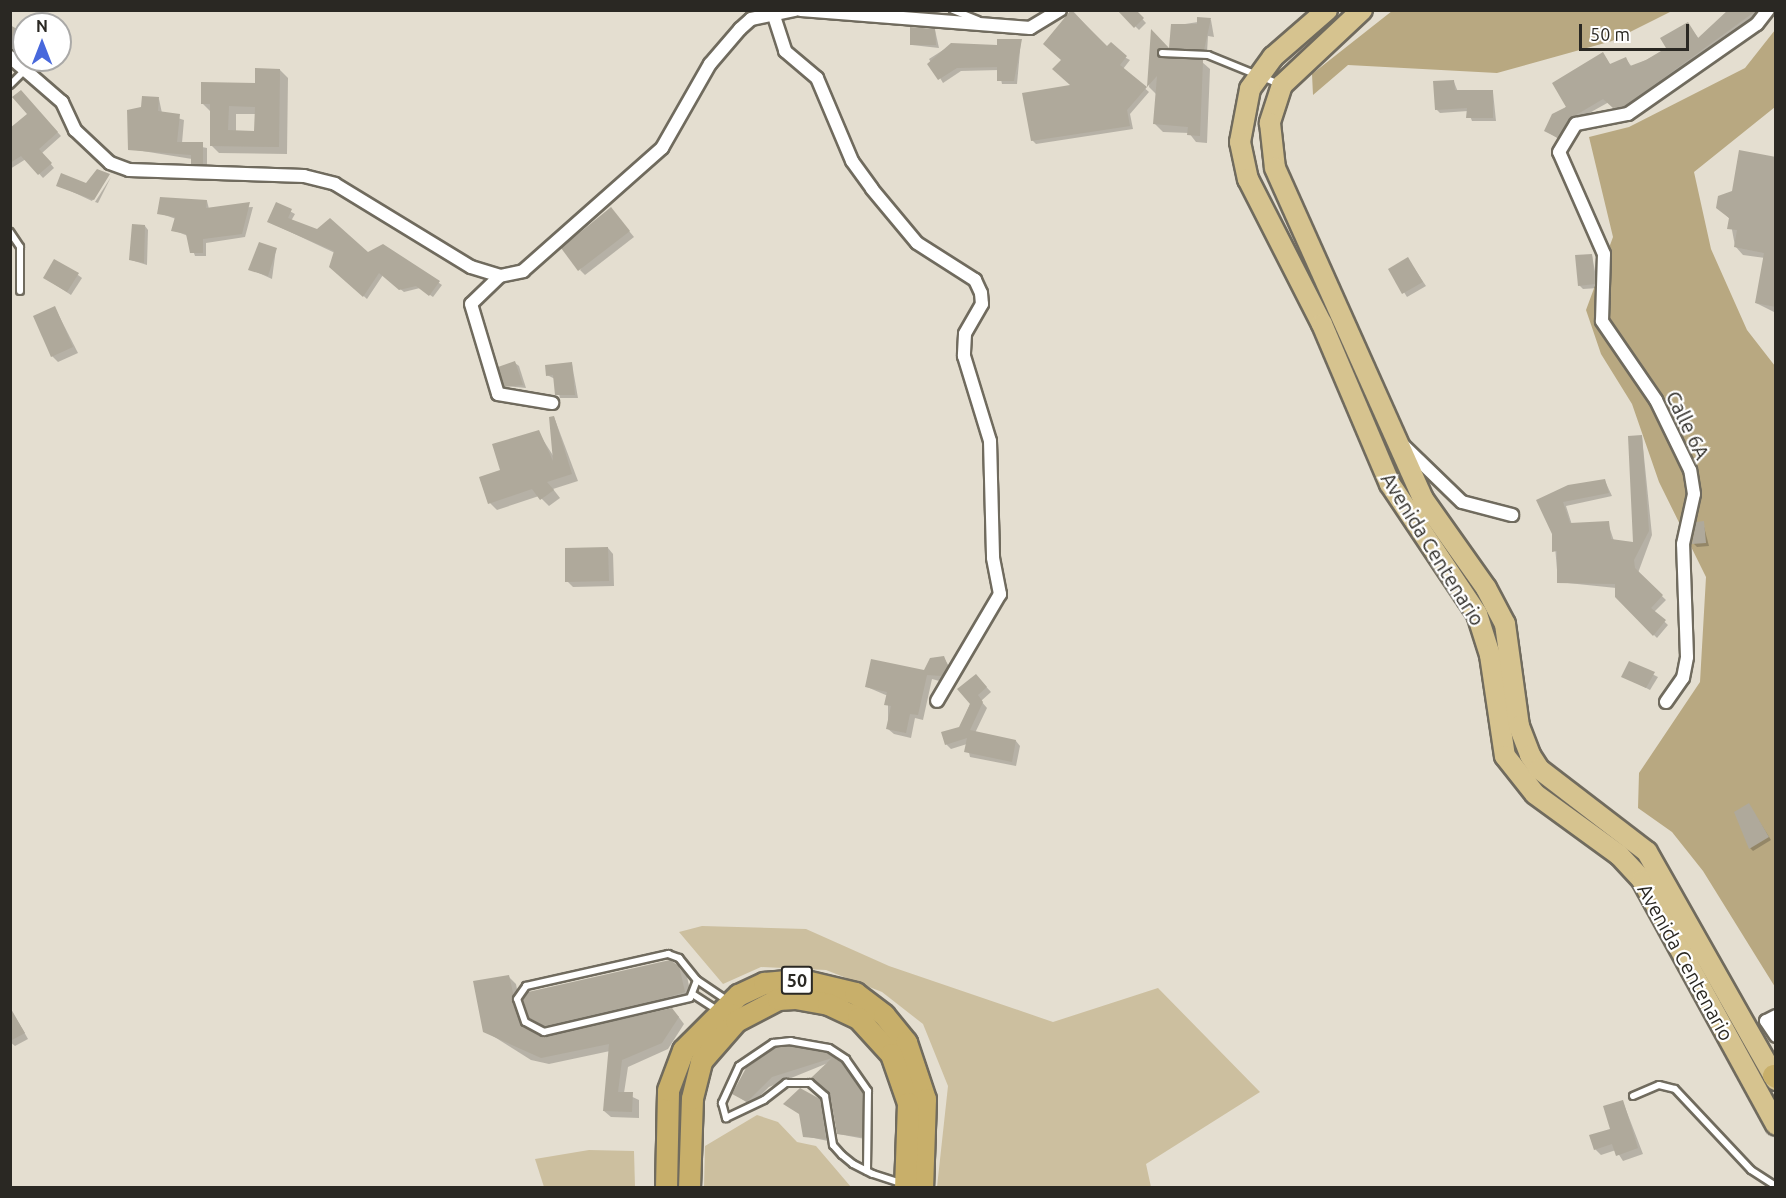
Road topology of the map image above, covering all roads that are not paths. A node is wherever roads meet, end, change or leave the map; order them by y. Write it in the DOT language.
graph roads {
  1 [pos="795,10"];
  2 [pos="801,10"];
  3 [pos="953,10"];
  4 [pos="1060,10"];
  5 [pos="1327,10"];
  6 [pos="1362,10"];
  7 [pos="1768,10"];
  8 [pos="773,13"];
  9 [pos="987,23"];
  10 [pos="1162,53"];
  11 [pos="23,72"];
  12 [pos="32,72"];
  13 [pos="1258,73"];
  14 [pos="1282,85"];
  15 [pos="10,86"];
  16 [pos="10,232"];
  17 [pos="500,276"];
  18 [pos="20,291"];
  19 [pos="552,403"];
  20 [pos="1393,438"];
  21 [pos="1512,515"];
  22 [pos="937,701"];
  23 [pos="1666,702"];
  24 [pos="697,980"];
  25 [pos="694,995"];
  26 [pos="723,1006"];
  27 [pos="1776,1016"];
  28 [pos="1776,1036"];
  29 [pos="1773,1071"];
  30 [pos="1633,1096"];
  31 [pos="1776,1125"];
  32 [pos="867,1171"];
  33 [pos="910,1186"];
  34 [pos="1776,1186"];
  35 [pos="666,1188"];
  36 [pos="689,1188"];
  1 -- 8 [label="street"];
  2 -- 9 [label="street"];
  3 -- 9 [label="lane"];
  4 -- 9 [label="street"];
  5 -- 13 [label="main road, Avenida Centenario"];
  6 -- 14 [label="main road, Avenida Centenario"];
  7 -- 23 [label="street, Calle 6A"];
  8 -- 17 [label="street"];
  8 -- 22 [label="street"];
  10 -- 13 [label="lane"];
  11 -- 15 [label="lane"];
  12 -- 17 [label="street"];
  13 -- 14 [label="lane"];
  13 -- 31 [label="main road, Avenida Centenario"];
  14 -- 20 [label="main road, Avenida Centenario"];
  16 -- 18 [label="lane"];
  17 -- 19 [label="street"];
  20 -- 21 [label="street"];
  20 -- 29 [label="main road, Avenida Centenario"];
  24 -- 25 [label="lane"];
  24 -- 25 [label="lane"];
  24 -- 26 [label="lane"];
  25 -- 26 [label="lane"];
  26 -- 33 [label="highway, 50"];
  26 -- 35 [label="highway, 50"];
  27 -- 28 [label="street"];
  30 -- 34 [label="lane"];
  32 -- 32 [label="lane"];
  32 -- 33 [label="lane"];
  33 -- 36 [label="highway, 50"];
}
